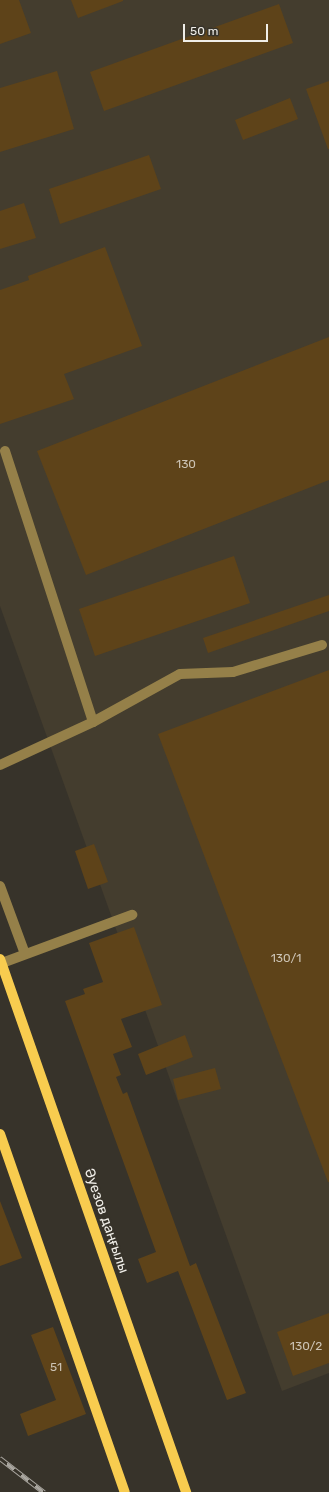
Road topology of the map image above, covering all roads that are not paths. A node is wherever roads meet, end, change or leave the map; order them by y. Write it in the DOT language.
graph roads {
  1 [pos="6,452"];
  2 [pos="322,645"];
  3 [pos="93,722"];
  4 [pos="0,765"];
  5 [pos="0,886"];
  6 [pos="132,915"];
  7 [pos="25,954"];
  8 [pos="1,961"];
  9 [pos="0,1134"];
  10 [pos="125,1492"];
  11 [pos="186,1492"];
  1 -- 3 [label="lane"];
  2 -- 3 [label="lane"];
  3 -- 4 [label="lane"];
  5 -- 7 [label="lane"];
  6 -- 7 [label="lane"];
  7 -- 8 [label="lane"];
  8 -- 11 [label="main road, Әуезов даңғылы"];
  9 -- 10 [label="main road"];
}
